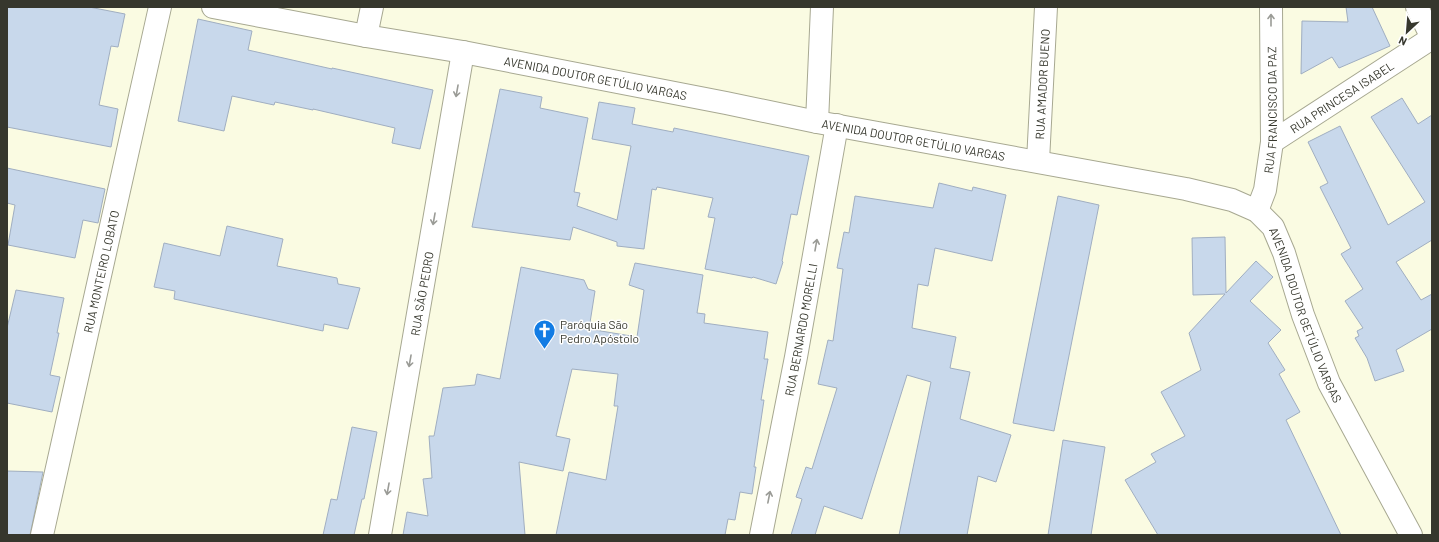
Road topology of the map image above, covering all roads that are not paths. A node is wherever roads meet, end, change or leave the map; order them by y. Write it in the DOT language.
graph roads {
  1 [pos="160,7"];
  2 [pos="212,7"];
  3 [pos="372,7"];
  4 [pos="822,7"];
  5 [pos="1046,7"];
  6 [pos="1271,7"];
  7 [pos="1417,7"];
  8 [pos="366,36"];
  9 [pos="1432,38"];
  10 [pos="463,52"];
  11 [pos="827,123"];
  12 [pos="1272,142"];
  13 [pos="1038,161"];
  14 [pos="1257,211"];
  15 [pos="42,535"];
  16 [pos="380,535"];
  17 [pos="761,535"];
  18 [pos="1411,535"];
  1 -- 15 [label="street, RUA MONTEIRO LOBATO"];
  2 -- 8 [label="street, AVENIDA DOUTOR GETÚLIO VARGAS"];
  3 -- 8 [label="street"];
  4 -- 11 [label="street, RUA BERNARDO MORELLI"];
  5 -- 13 [label="street, RUA AMADOR BUENO"];
  12 -- 6 [label="street, RUA FRANCISCO DA PAZ, one-way"];
  7 -- 9 [label="street"];
  8 -- 10 [label="street, AVENIDA DOUTOR GETÚLIO VARGAS"];
  9 -- 12 [label="street, RUA PRINCESA ISABEL"];
  10 -- 11 [label="street, AVENIDA DOUTOR GETÚLIO VARGAS"];
  10 -- 16 [label="street, RUA SÃO PEDRO, one-way"];
  11 -- 13 [label="street, AVENIDA DOUTOR GETÚLIO VARGAS"];
  17 -- 11 [label="street, RUA BERNARDO MORELLI, one-way"];
  12 -- 14 [label="street, RUA FRANCISCO DA PAZ"];
  13 -- 14 [label="street, AVENIDA DOUTOR GETÚLIO VARGAS"];
  14 -- 18 [label="street, AVENIDA DOUTOR GETÚLIO VARGAS"];
}
